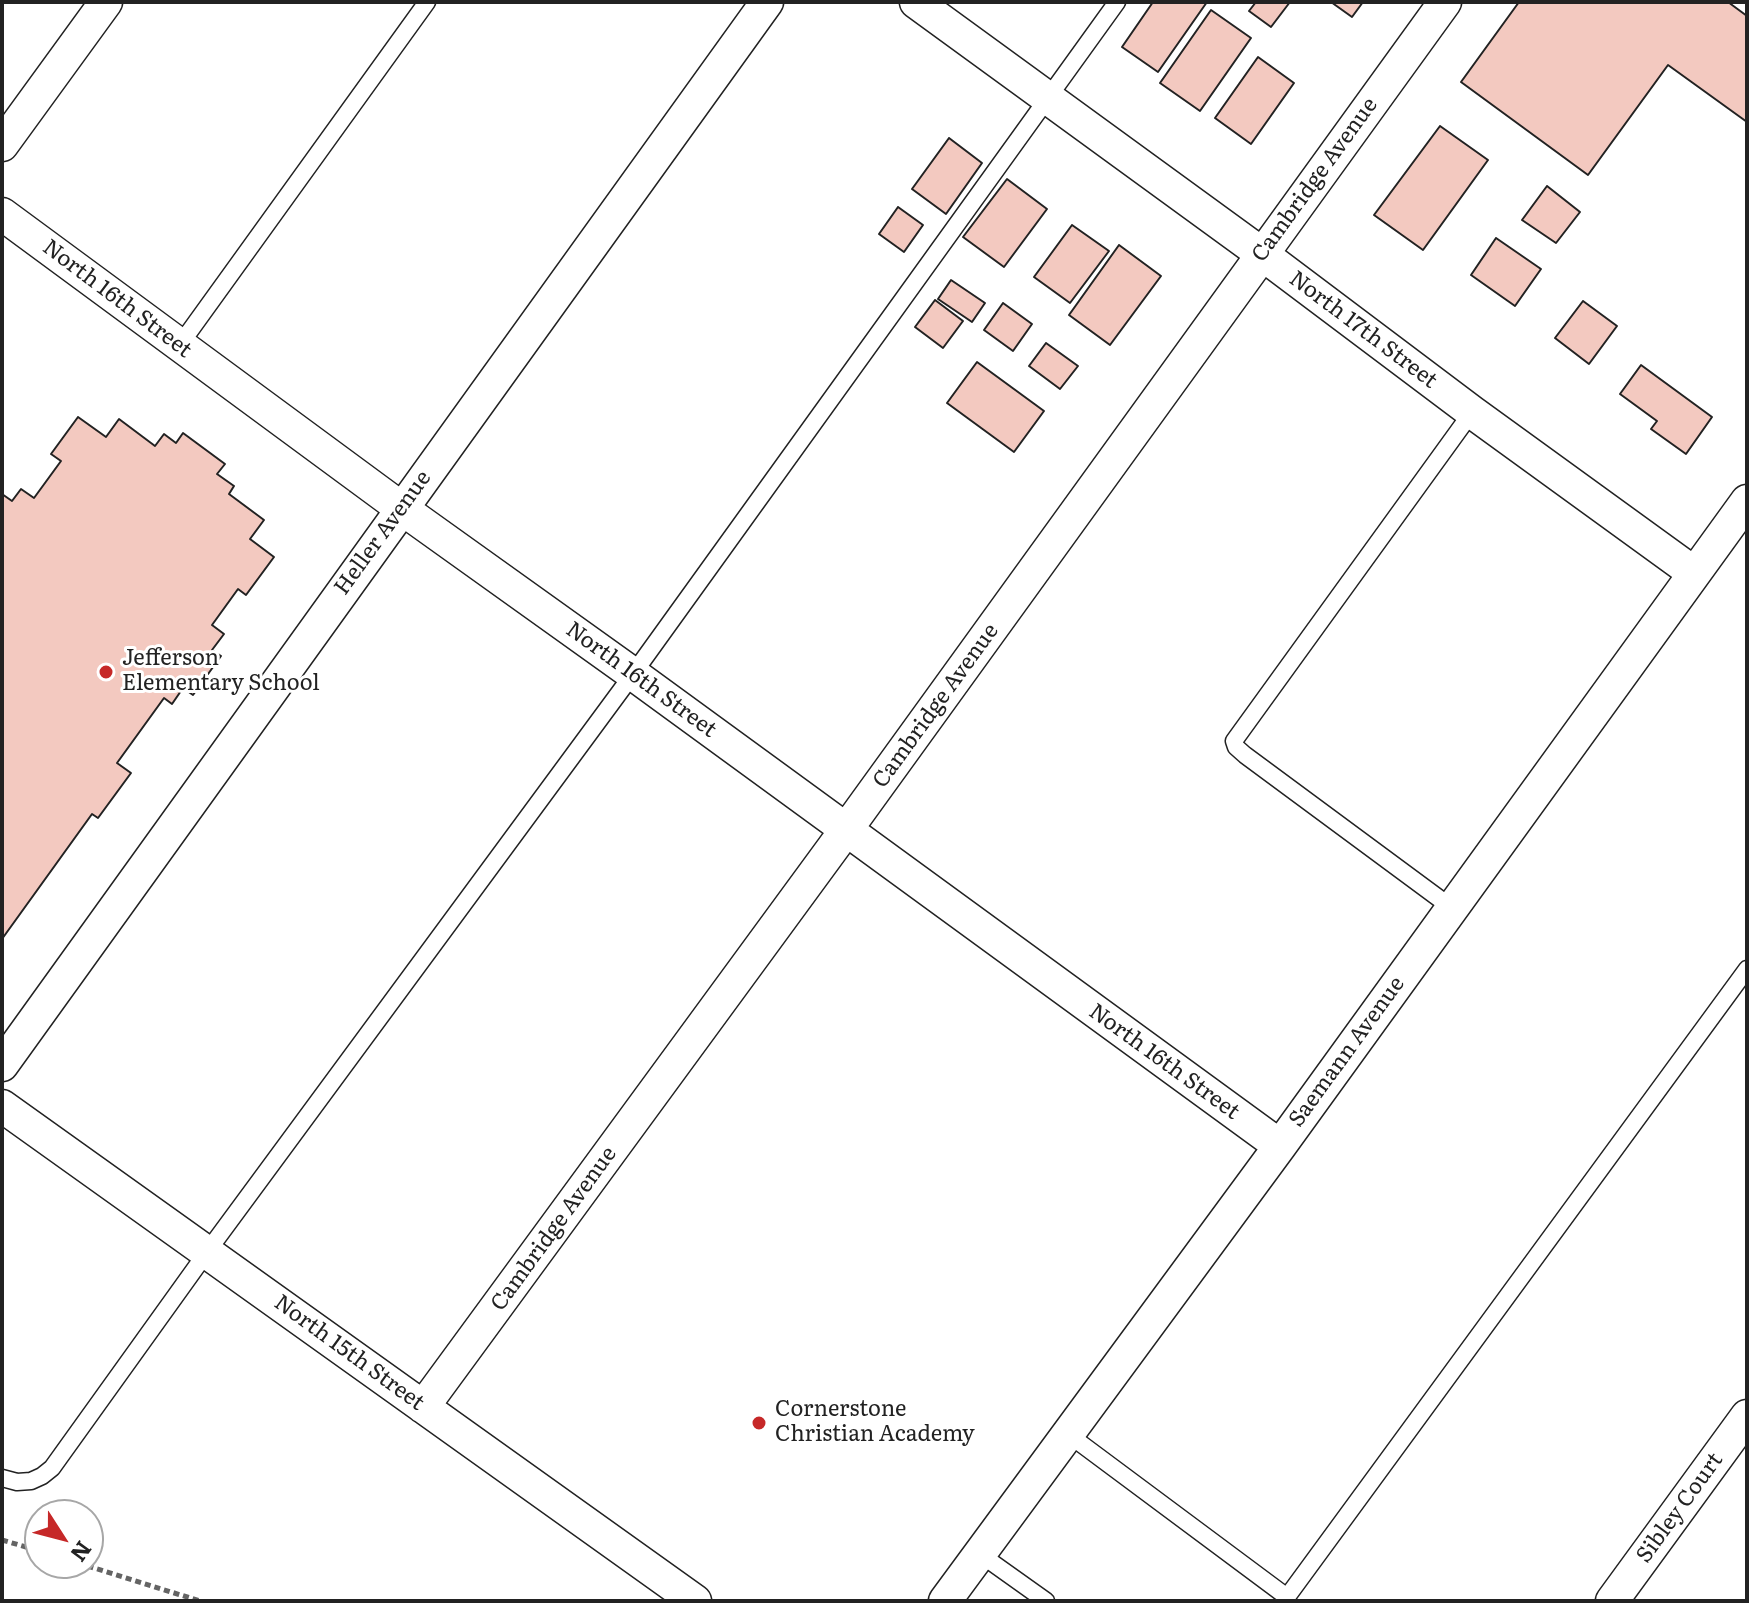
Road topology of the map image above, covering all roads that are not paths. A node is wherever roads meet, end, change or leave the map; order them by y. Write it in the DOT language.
graph roads {
  1 [pos="106,2"];
  2 [pos="427,2"];
  3 [pos="767,2"];
  4 [pos="916,2"];
  5 [pos="1117,2"];
  6 [pos="1445,2"];
  7 [pos="1048,98"];
  8 [pos="2,145"];
  9 [pos="2,214"];
  10 [pos="1262,254"];
  11 [pos="179,346"];
  12 [pos="1472,412"];
  13 [pos="1747,501"];
  14 [pos="401,508"];
  15 [pos="1694,573"];
  16 [pos="633,674"];
  17 [pos="846,830"];
  18 [pos="1452,908"];
  19 [pos="1747,969"];
  20 [pos="2,1065"];
  21 [pos="2,1106"];
  22 [pos="1280,1146"];
  23 [pos="207,1252"];
  24 [pos="423,1407"];
  25 [pos="1747,1416"];
  26 [pos="1068,1434"];
  27 [pos="2,1478"];
  28 [pos="980,1554"];
  29 [pos="1286,1599"];
  30 [pos="695,1601"];
  31 [pos="945,1601"];
  32 [pos="1046,1601"];
  33 [pos="1612,1601"];
  1 -- 8 [label="street"];
  2 -- 11 [label="lane"];
  3 -- 14 [label="street, Heller Avenue"];
  4 -- 7 [label="street, North 17th Street"];
  5 -- 7 [label="lane"];
  6 -- 10 [label="street, Cambridge Avenue"];
  7 -- 10 [label="street, North 17th Street"];
  7 -- 16 [label="lane"];
  9 -- 11 [label="street, North 16th Street"];
  10 -- 12 [label="street, North 17th Street"];
  10 -- 17 [label="street, Cambridge Avenue"];
  11 -- 14 [label="street, North 16th Street"];
  12 -- 15 [label="street, North 17th Street"];
  12 -- 18 [label="lane"];
  13 -- 15 [label="street, Saemann Avenue"];
  14 -- 16 [label="street, North 16th Street"];
  14 -- 20 [label="street, Heller Avenue"];
  15 -- 18 [label="street, Saemann Avenue"];
  16 -- 17 [label="street, North 16th Street"];
  16 -- 23 [label="lane"];
  17 -- 22 [label="street, North 16th Street"];
  17 -- 24 [label="street, Cambridge Avenue"];
  18 -- 22 [label="street, Saemann Avenue"];
  19 -- 29 [label="lane"];
  21 -- 23 [label="street, North 15th Street"];
  22 -- 26 [label="street, Saemann Avenue"];
  23 -- 24 [label="street, North 15th Street"];
  23 -- 27 [label="lane"];
  24 -- 30 [label="street, North 15th Street"];
  25 -- 33 [label="street, Sibley Court"];
  26 -- 28 [label="street, Saemann Avenue"];
  26 -- 29 [label="lane"];
  28 -- 31 [label="street, Saemann Avenue"];
  28 -- 32 [label="lane"];
}
